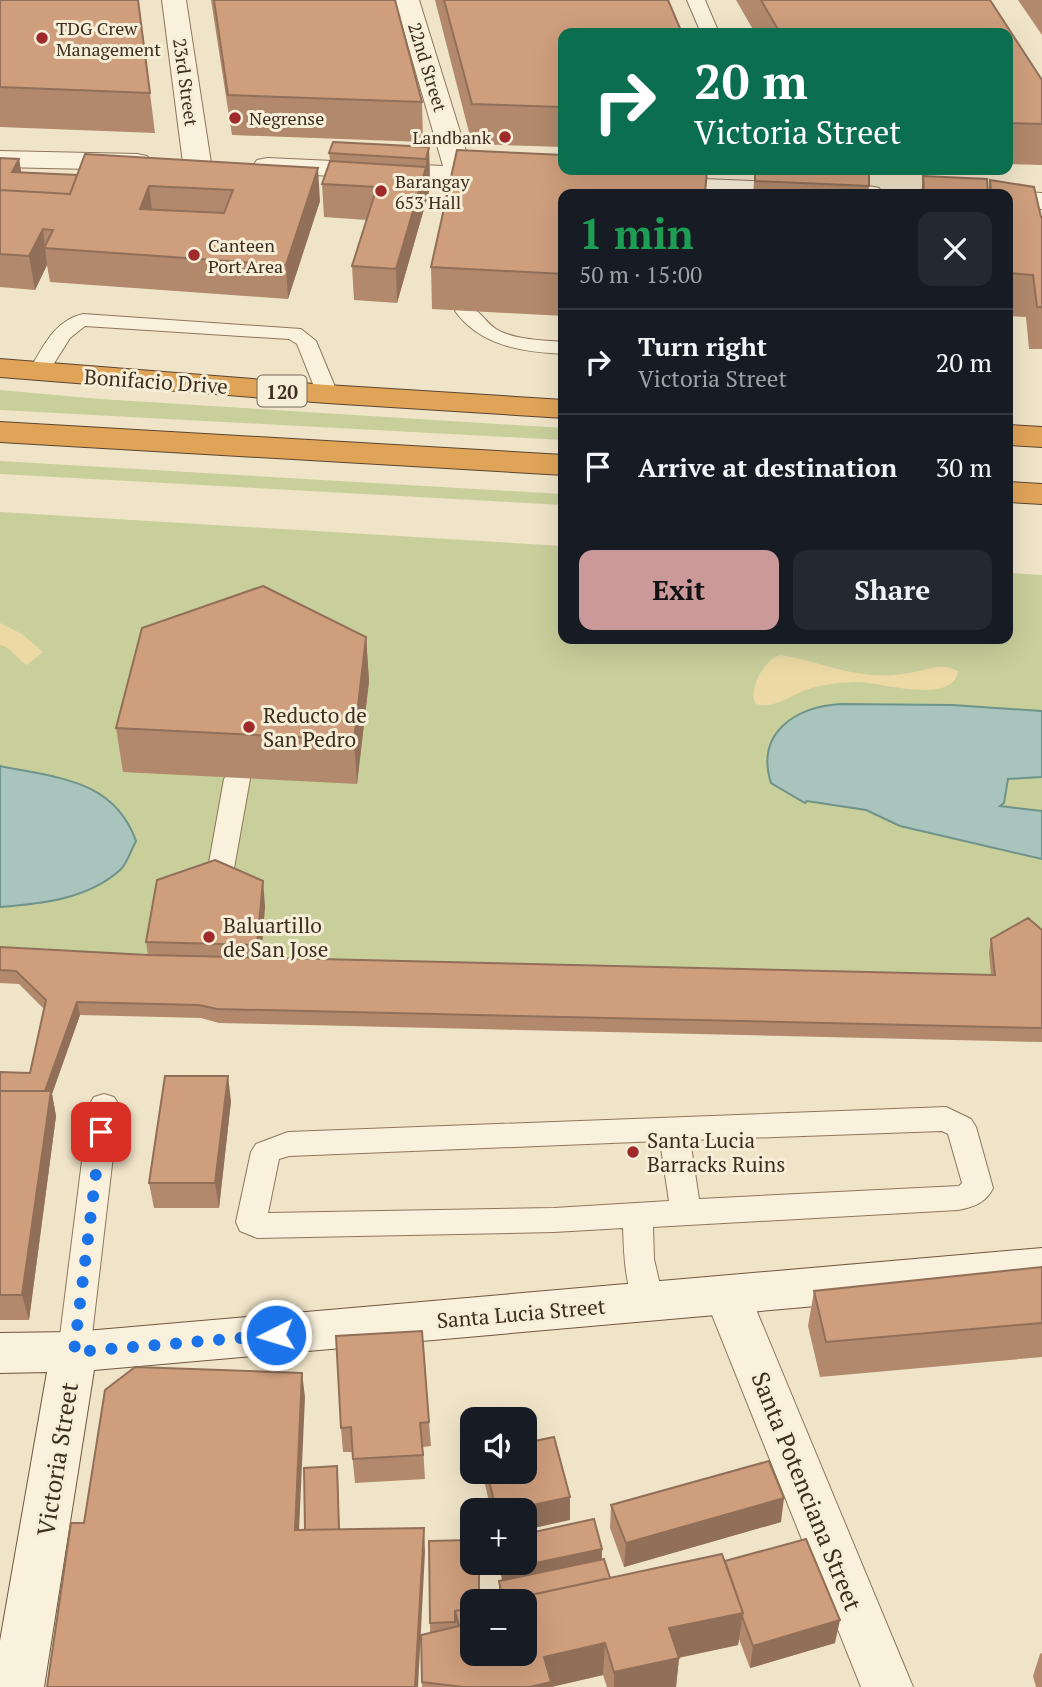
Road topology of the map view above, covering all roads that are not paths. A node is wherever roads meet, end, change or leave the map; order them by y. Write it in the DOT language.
graph roads {
  1 [pos="174,0"];
  2 [pos="407,0"];
  3 [pos="696,0"];
  4 [pos="708,28"];
  5 [pos="0,159"];
  6 [pos="176,163"];
  7 [pos="530,178"];
  8 [pos="465,180"];
  9 [pos="773,180"];
  10 [pos="626,183"];
  11 [pos="835,189"];
  12 [pos="1013,200"];
  13 [pos="1042,201"];
  14 [pos="464,311"];
  15 [pos="558,348"];
  16 [pos="0,368"];
  17 [pos="39,372"];
  18 [pos="327,394"];
  19 [pos="558,409"];
  20 [pos="0,432"];
  21 [pos="1013,435"];
  22 [pos="1042,437"];
  23 [pos="558,465"];
  24 [pos="1013,492"];
  25 [pos="1042,494"];
  26 [pos="237,779"];
  27 [pos="218,885"];
  28 [pos="104,1105"];
  29 [pos="673,1129"];
  30 [pos="686,1212"];
  31 [pos="638,1215"];
  32 [pos="1042,1267"];
  33 [pos="727,1296"];
  34 [pos="648,1302"];
  35 [pos="74,1352"];
  36 [pos="0,1353"];
  37 [pos="18,1687"];
  38 [pos="887,1687"];
  1 -- 6 [label="street, 23rd Street"];
  2 -- 8 [label="street, 22nd Street"];
  3 -- 4 [label="lane"];
  5 -- 6 [label="street"];
  6 -- 8 [label="street"];
  7 -- 8 [label="street"];
  9 -- 10 [label="street"];
  9 -- 11 [label="street"];
  12 -- 13 [label="street"];
  14 -- 15 [label="lane"];
  16 -- 17 [label="highway, Bonifacio Drive / 120"];
  17 -- 18 [label="highway, Bonifacio Drive / 120"];
  17 -- 18 [label="lane"];
  18 -- 19 [label="highway, Bonifacio Drive / 120"];
  20 -- 23 [label="highway"];
  21 -- 22 [label="highway"];
  24 -- 25 [label="highway"];
  26 -- 27 [label="lane"];
  28 -- 35 [label="lane, Victoria Street"];
  29 -- 30 [label="lane"];
  29 -- 30 [label="lane"];
  29 -- 31 [label="lane"];
  30 -- 31 [label="lane"];
  31 -- 34 [label="lane"];
  32 -- 33 [label="street, Santa Lucia Street"];
  33 -- 34 [label="street, Santa Lucia Street"];
  33 -- 38 [label="street, Santa Potenciana Street"];
  34 -- 35 [label="street, Santa Lucia Street"];
  35 -- 36 [label="street, Santa Lucia Street"];
  35 -- 37 [label="street, Victoria Street"];
}
